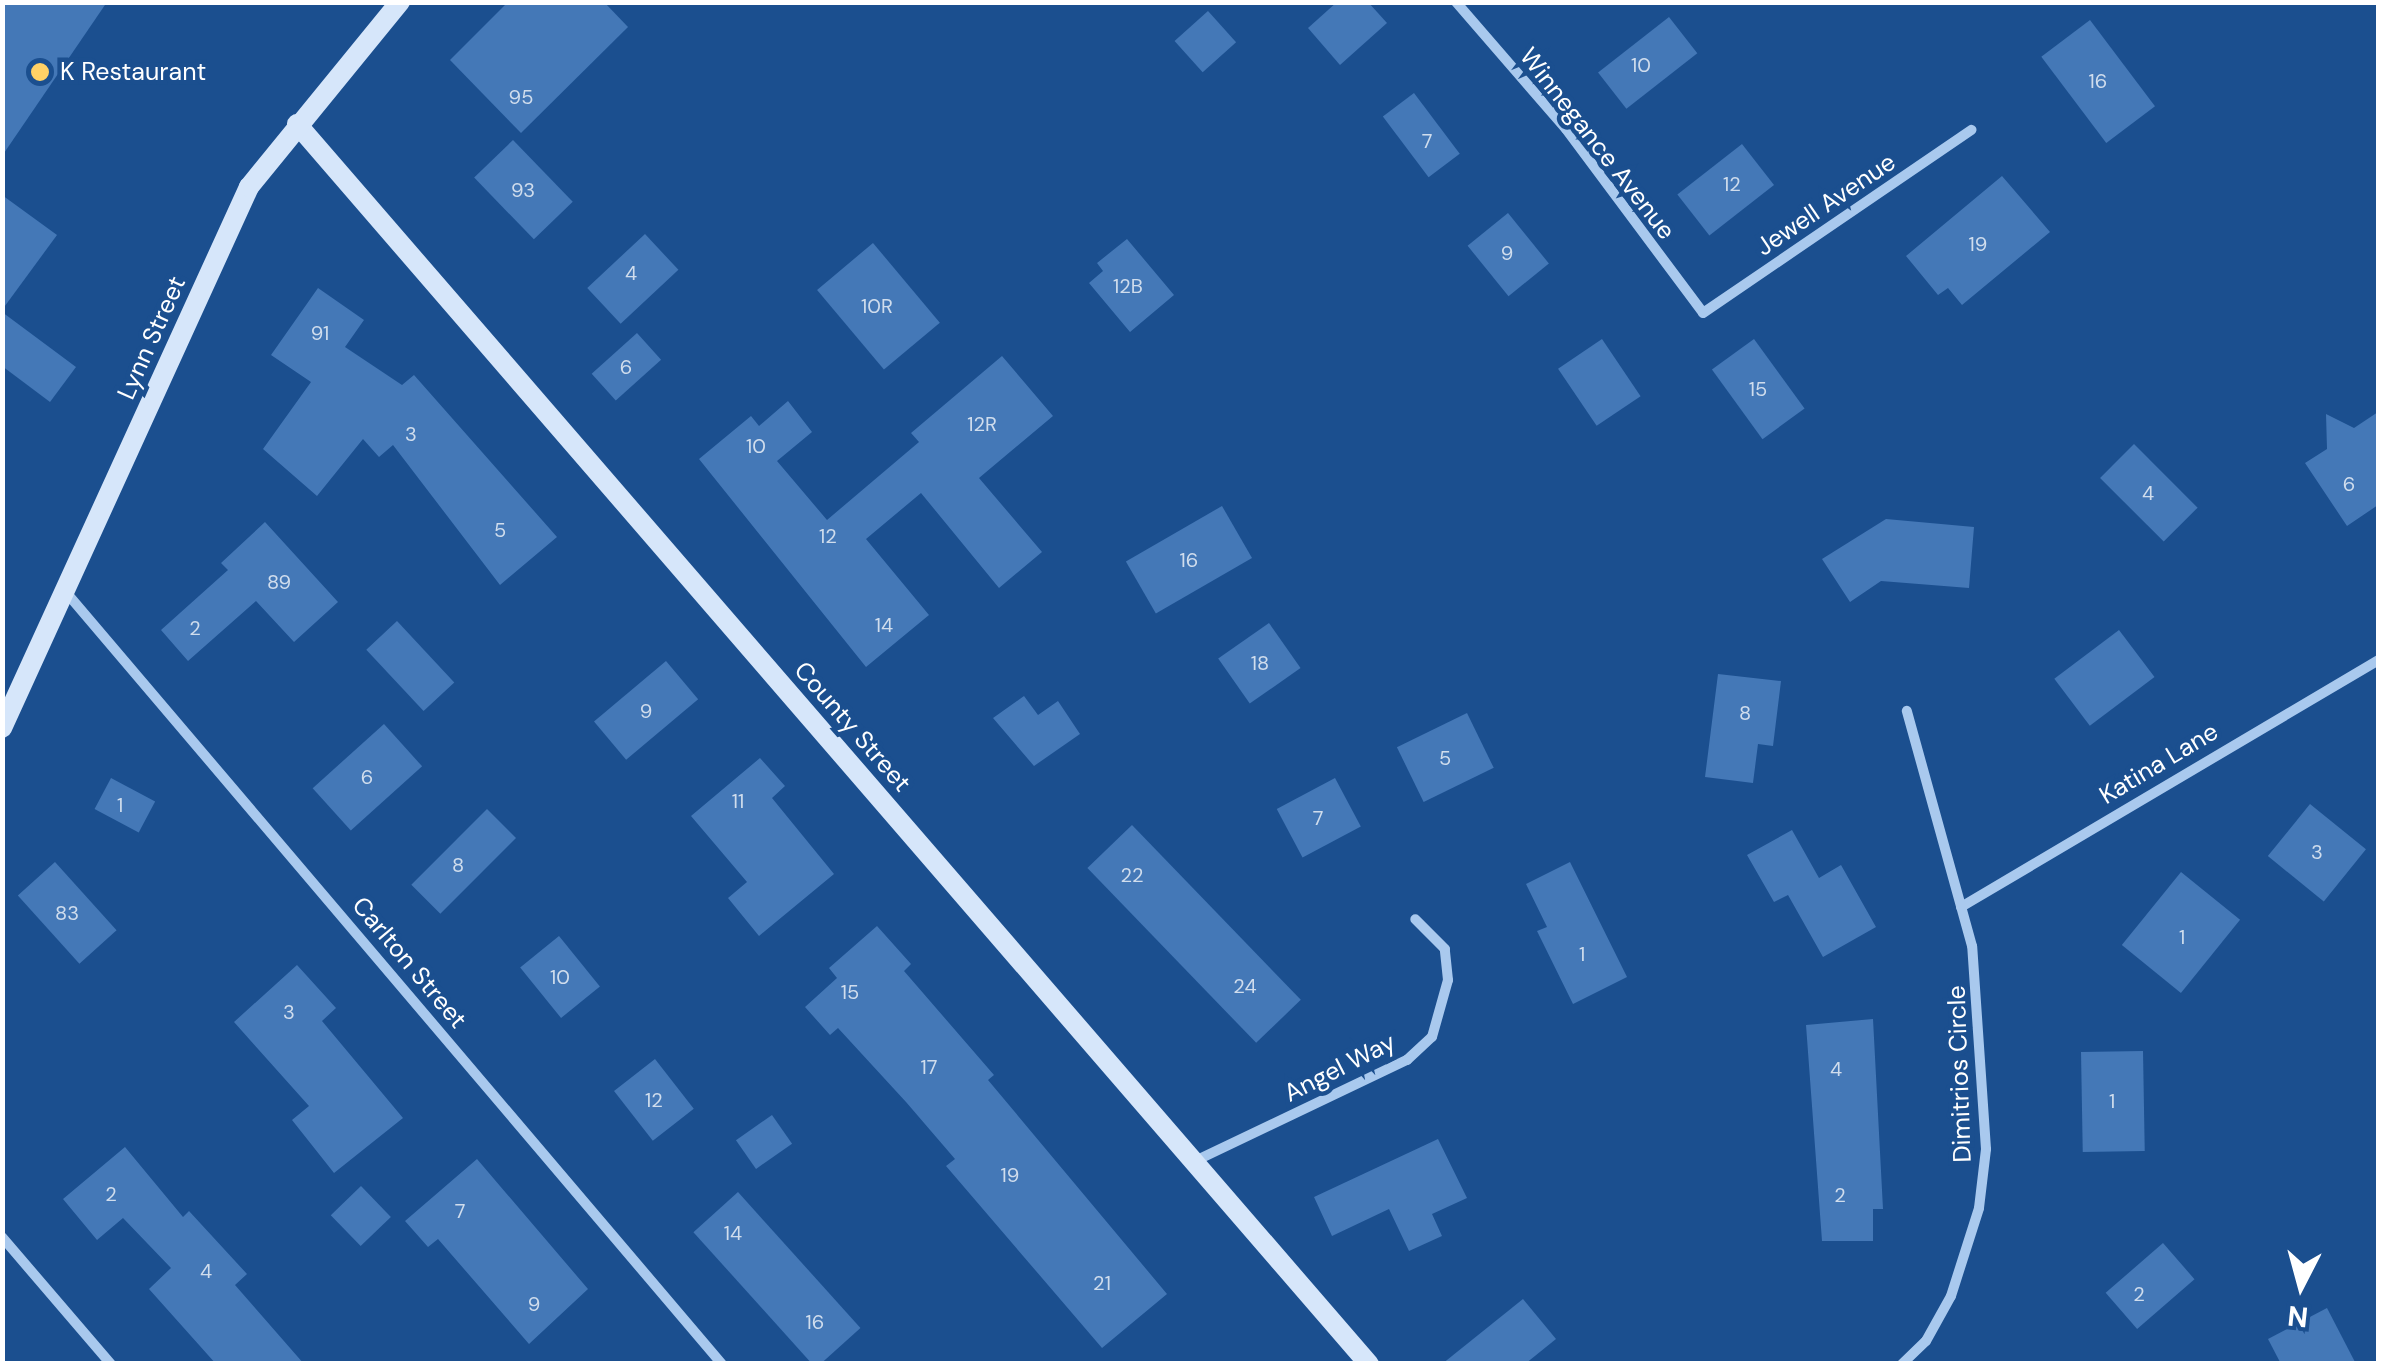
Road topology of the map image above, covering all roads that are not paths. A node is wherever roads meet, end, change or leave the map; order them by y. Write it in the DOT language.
graph roads {
  1 [pos="400,2"];
  2 [pos="1456,2"];
  3 [pos="297,124"];
  4 [pos="1972,130"];
  5 [pos="1702,313"];
  6 [pos="65,590"];
  7 [pos="2378,660"];
  8 [pos="1907,711"];
  9 [pos="2,728"];
  10 [pos="1962,907"];
  11 [pos="1415,919"];
  12 [pos="1195,1162"];
  13 [pos="2,1238"];
  14 [pos="111,1364"];
  15 [pos="722,1364"];
  16 [pos="1369,1364"];
  17 [pos="1902,1364"];
  1 -- 3 [label="main road, Lynn Street"];
  2 -- 5 [label="street, Winnegance Avenue"];
  3 -- 6 [label="main road, Lynn Street"];
  3 -- 12 [label="main road, County Street"];
  4 -- 5 [label="street, Jewell Avenue"];
  6 -- 9 [label="main road, Lynn Street"];
  6 -- 15 [label="street, Carlton Street"];
  7 -- 10 [label="street, Katina Lane"];
  8 -- 10 [label="street, Dimitrios Circle"];
  10 -- 17 [label="street, Dimitrios Circle"];
  11 -- 12 [label="street, Angel Way"];
  12 -- 16 [label="main road, County Street"];
  13 -- 14 [label="street"];
}
